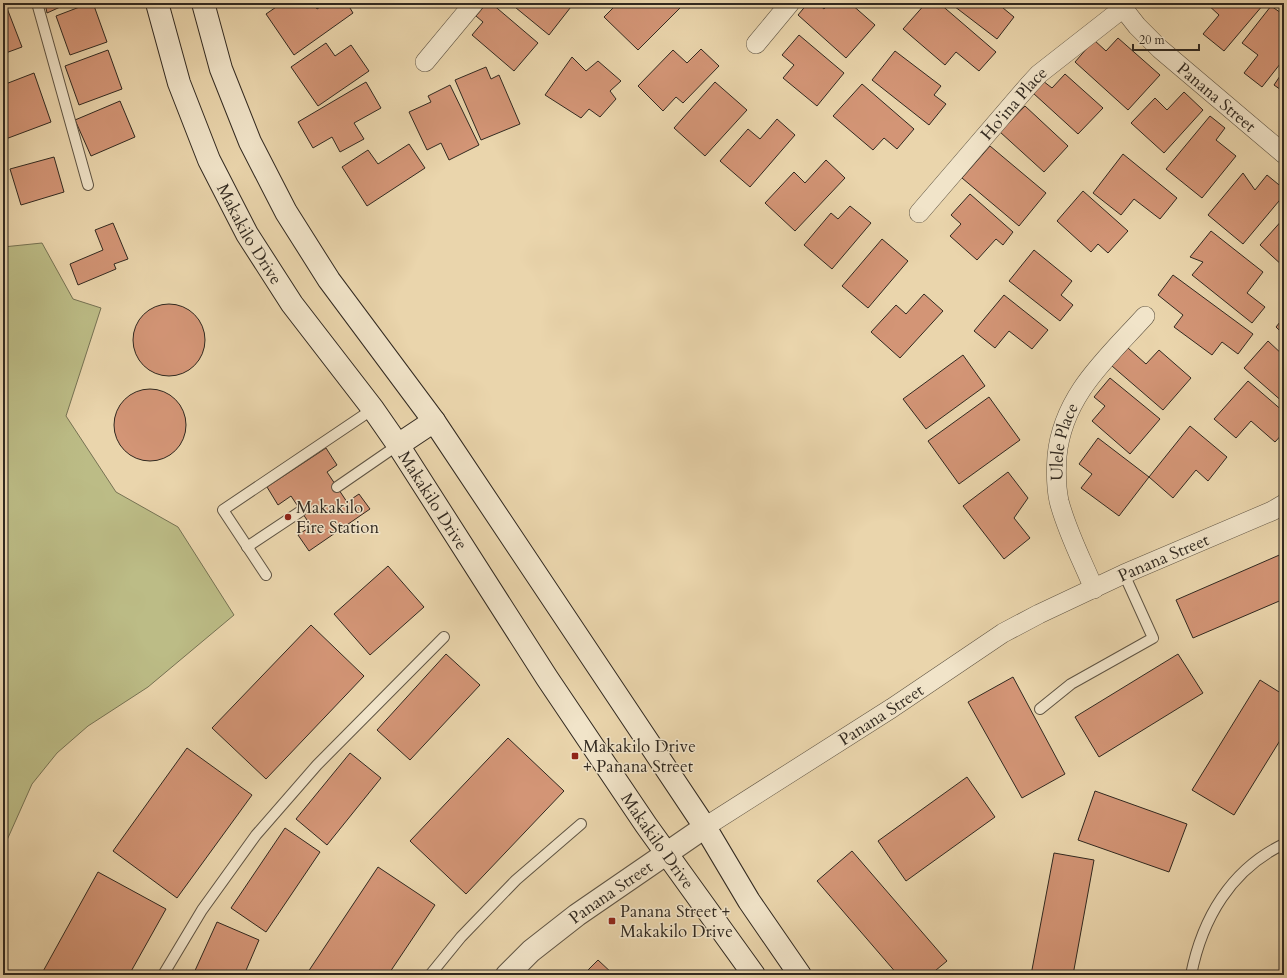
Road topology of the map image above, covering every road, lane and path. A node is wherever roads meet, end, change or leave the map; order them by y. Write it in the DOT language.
graph roads {
  1 [pos="37,3"];
  2 [pos="157,3"];
  3 [pos="203,3"];
  4 [pos="474,3"];
  5 [pos="790,3"];
  6 [pos="1120,6"];
  7 [pos="756,44"];
  8 [pos="425,62"];
  9 [pos="1284,154"];
  10 [pos="88,185"];
  11 [pos="919,213"];
  12 [pos="1145,316"];
  13 [pos="373,409"];
  14 [pos="434,421"];
  15 [pos="398,445"];
  16 [pos="336,487"];
  17 [pos="1284,504"];
  18 [pos="301,511"];
  19 [pos="247,547"];
  20 [pos="266,574"];
  21 [pos="1124,574"];
  22 [pos="1094,589"];
  23 [pos="444,638"];
  24 [pos="1040,709"];
  25 [pos="582,824"];
  26 [pos="705,827"];
  27 [pos="1284,844"];
  28 [pos="667,854"];
  29 [pos="164,975"];
  30 [pos="430,975"];
  31 [pos="508,975"];
  32 [pos="754,975"];
  33 [pos="800,975"];
  34 [pos="1191,975"];
  1 -- 10 [label="lane"];
  2 -- 13 [label="main road, Makakilo Drive"];
  3 -- 14 [label="main road"];
  4 -- 8 [label="street"];
  5 -- 7 [label="street"];
  6 -- 9 [label="street, Panana Street"];
  6 -- 11 [label="street, Ho'ina Place"];
  12 -- 22 [label="street, Ulele Place"];
  13 -- 15 [label="main road, Makakilo Drive"];
  13 -- 19 [label="lane"];
  14 -- 15 [label="main road"];
  14 -- 26 [label="main road"];
  15 -- 16 [label="lane"];
  15 -- 28 [label="main road, Makakilo Drive"];
  17 -- 21 [label="street, Panana Street"];
  18 -- 19 [label="lane"];
  19 -- 20 [label="lane"];
  21 -- 22 [label="street, Panana Street"];
  21 -- 24 [label="lane"];
  22 -- 26 [label="street, Panana Street"];
  23 -- 29 [label="lane"];
  25 -- 30 [label="lane"];
  26 -- 28 [label="main road, Panana Street"];
  26 -- 33 [label="main road"];
  27 -- 34 [label="lane"];
  28 -- 31 [label="main road, Panana Street"];
  28 -- 32 [label="main road, Makakilo Drive"];
}
